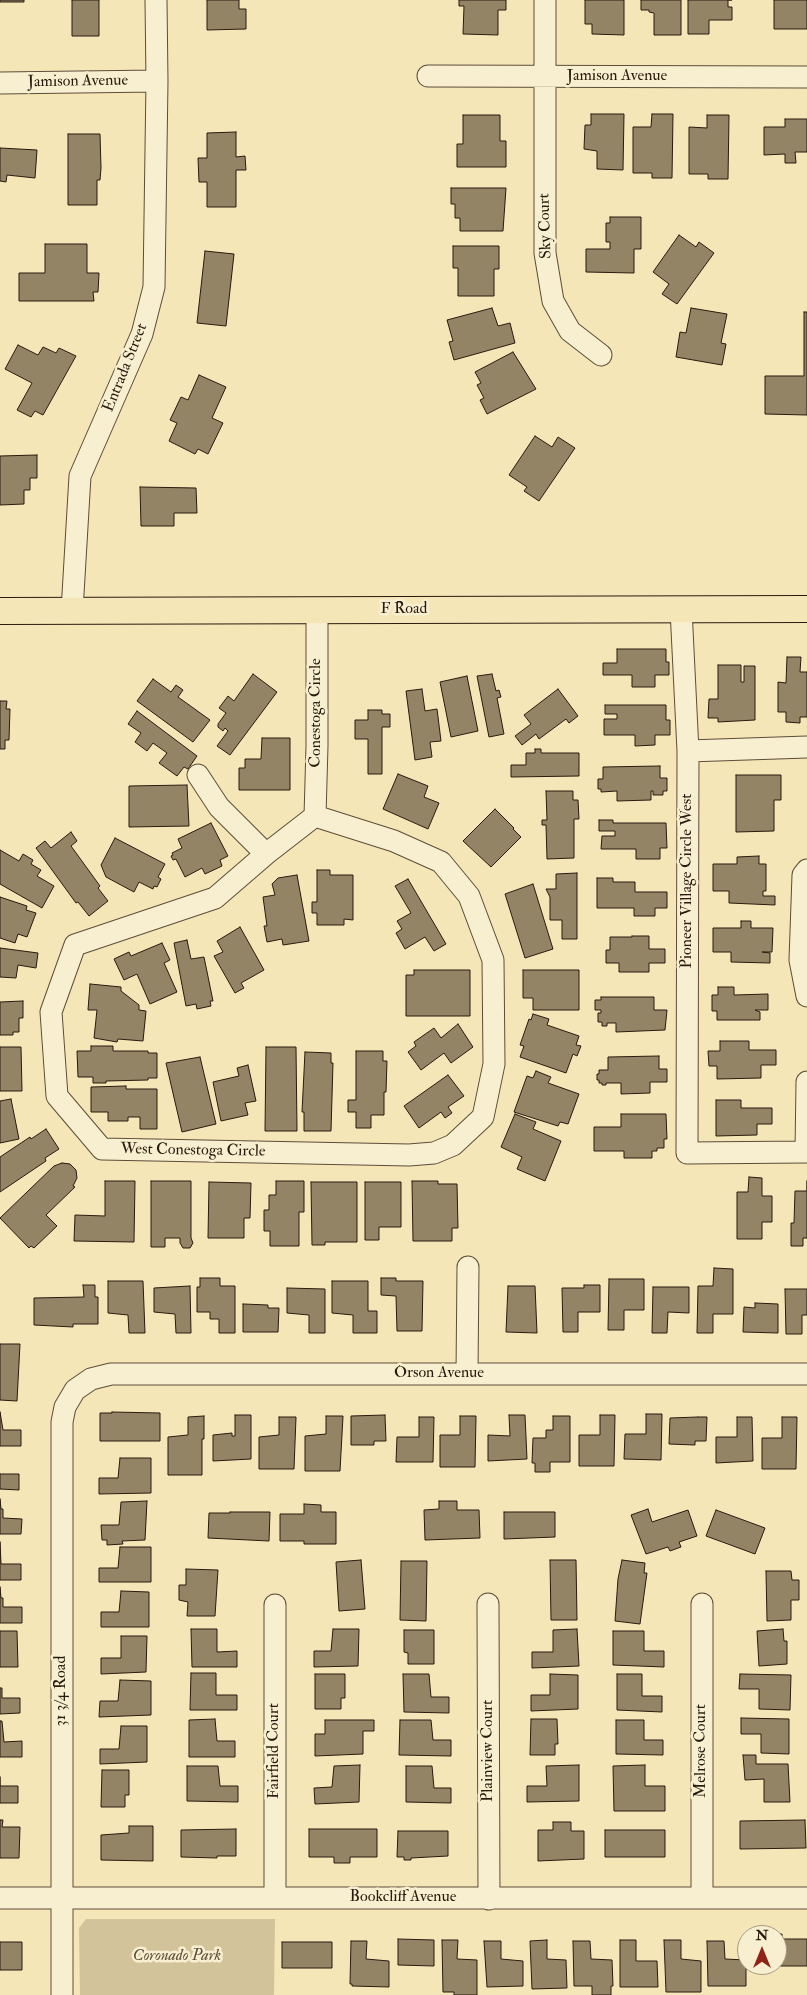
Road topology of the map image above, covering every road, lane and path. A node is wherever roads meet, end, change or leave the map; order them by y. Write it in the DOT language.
graph roads {
  1 [pos="156,0"];
  2 [pos="545,0"];
  3 [pos="428,76"];
  4 [pos="545,76"];
  5 [pos="807,77"];
  6 [pos="157,81"];
  7 [pos="0,83"];
  8 [pos="601,355"];
  9 [pos="680,609"];
  10 [pos="807,609"];
  11 [pos="317,610"];
  12 [pos="0,611"];
  13 [pos="72,611"];
  14 [pos="807,747"];
  15 [pos="688,751"];
  16 [pos="198,775"];
  17 [pos="315,816"];
  18 [pos="266,854"];
  19 [pos="807,870"];
  20 [pos="807,996"];
  21 [pos="807,1082"];
  22 [pos="807,1152"];
  23 [pos="468,1267"];
  24 [pos="467,1374"];
  25 [pos="807,1374"];
  26 [pos="75,1390"];
  27 [pos="488,1604"];
  28 [pos="702,1604"];
  29 [pos="275,1605"];
  30 [pos="0,1898"];
  31 [pos="62,1898"];
  32 [pos="275,1898"];
  33 [pos="489,1898"];
  34 [pos="702,1898"];
  35 [pos="807,1898"];
  36 [pos="62,1995"];
  1 -- 6 [label="street, Entrada Street"];
  2 -- 4 [label="street, Sky Court"];
  3 -- 4 [label="street, Jamison Avenue"];
  4 -- 5 [label="street, Jamison Avenue"];
  4 -- 8 [label="street, Sky Court"];
  6 -- 7 [label="street, Jamison Avenue"];
  6 -- 13 [label="street, Entrada Street"];
  9 -- 10 [label="main road, F Road"];
  9 -- 11 [label="main road, F Road"];
  9 -- 15 [label="street, Pioneer Village Circle West"];
  11 -- 13 [label="main road, F Road"];
  11 -- 17 [label="street, Conestoga Circle"];
  12 -- 13 [label="main road, F Road"];
  14 -- 15 [label="street"];
  15 -- 22 [label="street, Pioneer Village Circle West"];
  16 -- 18 [label="street"];
  17 -- 18 [label="street, West Conestoga Circle"];
  17 -- 18 [label="street, West Conestoga Circle"];
  19 -- 20 [label="street"];
  21 -- 22 [label="street"];
  23 -- 24 [label="street"];
  24 -- 25 [label="street, Orson Avenue"];
  24 -- 26 [label="street, Orson Avenue"];
  26 -- 31 [label="street, 31 3/4 Road"];
  27 -- 33 [label="street, Plainview Court"];
  28 -- 34 [label="street, Melrose Court"];
  29 -- 32 [label="street, Fairfield Court"];
  30 -- 31 [label="street, Bookcliff Avenue"];
  31 -- 32 [label="street, Bookcliff Avenue"];
  31 -- 36 [label="street, 31 3/4 Road"];
  32 -- 33 [label="street, Bookcliff Avenue"];
  33 -- 34 [label="street, Bookcliff Avenue"];
  34 -- 35 [label="street, Bookcliff Avenue"];
}
